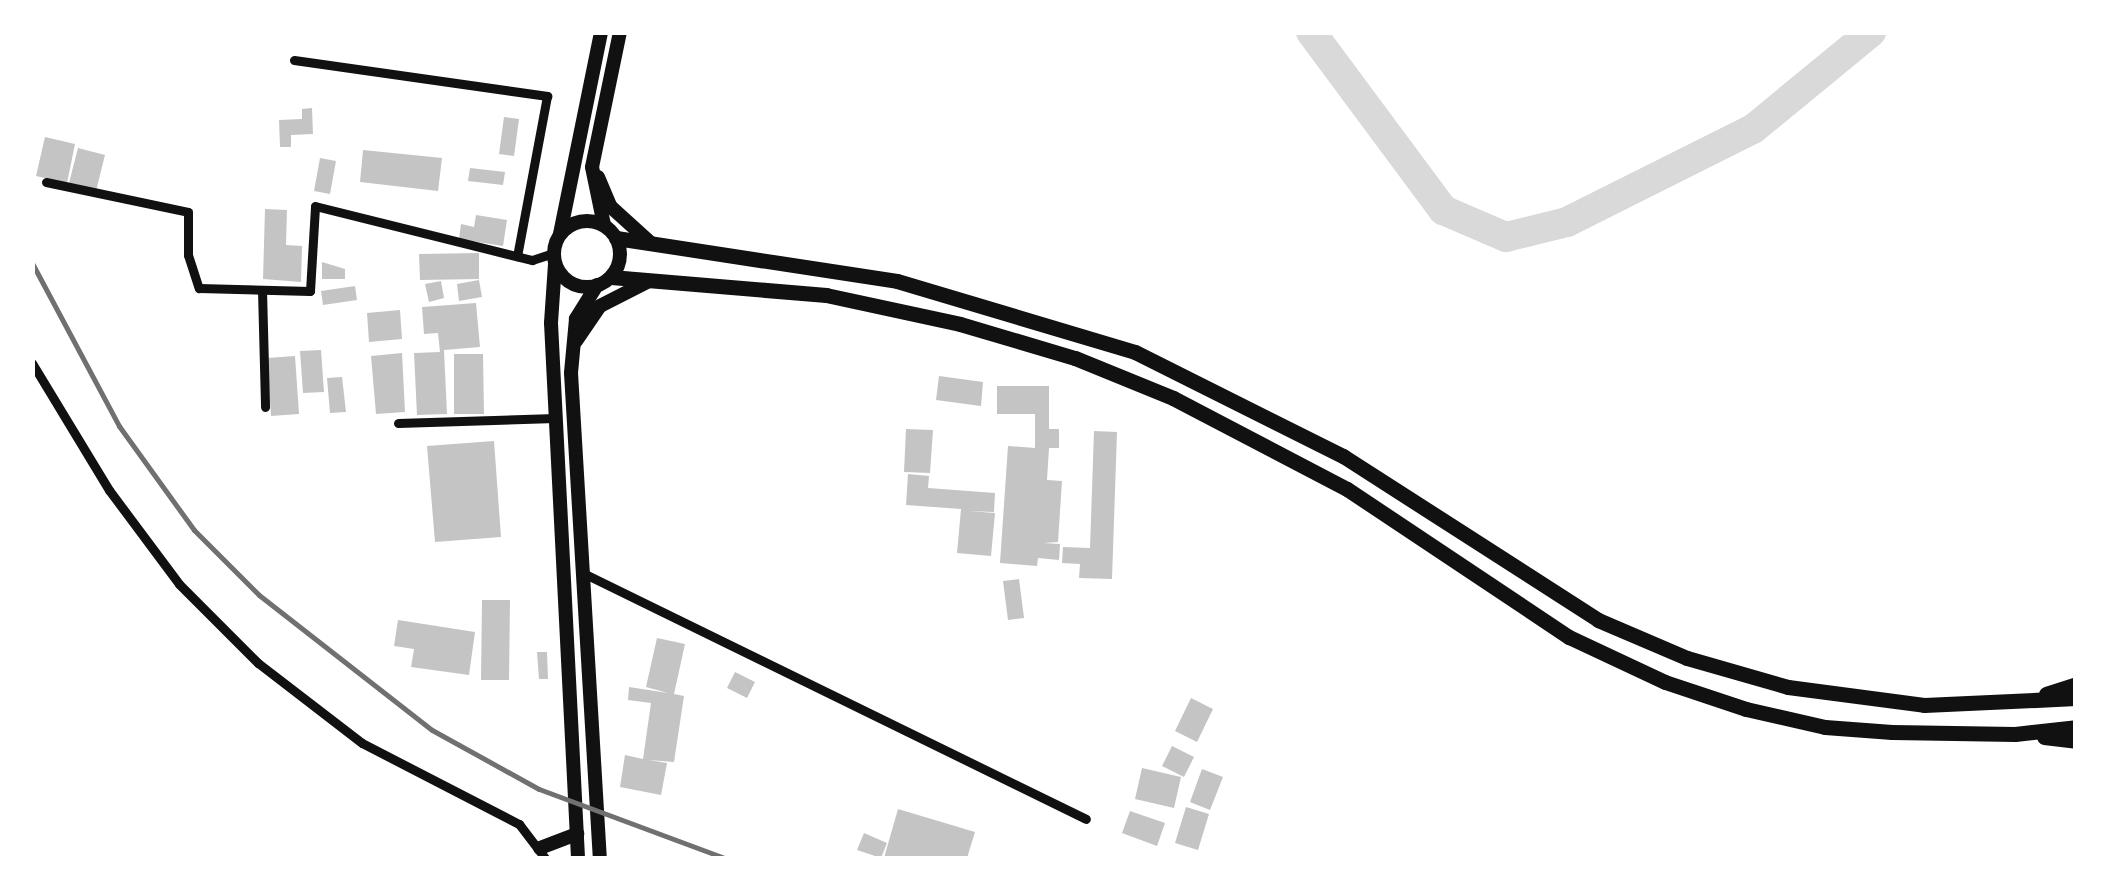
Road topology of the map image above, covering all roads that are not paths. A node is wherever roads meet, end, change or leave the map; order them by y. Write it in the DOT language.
graph roads {
  1 [pos="601,32"];
  2 [pos="620,32"];
  3 [pos="294,60"];
  4 [pos="594,155"];
  5 [pos="46,182"];
  6 [pos="604,225"];
  7 [pos="560,234"];
  8 [pos="616,238"];
  9 [pos="666,250"];
  10 [pos="517,256"];
  11 [pos="554,258"];
  12 [pos="661,278"];
  13 [pos="604,281"];
  14 [pos="262,290"];
  15 [pos="571,351"];
  16 [pos="32,363"];
  17 [pos="266,408"];
  18 [pos="555,418"];
  19 [pos="398,423"];
  20 [pos="582,572"];
  21 [pos="2076,684"];
  22 [pos="2076,698"];
  23 [pos="2013,705"];
  24 [pos="2076,727"];
  25 [pos="2016,734"];
  26 [pos="2076,741"];
  27 [pos="1086,819"];
  28 [pos="577,834"];
  29 [pos="542,853"];
  30 [pos="578,858"];
  31 [pos="600,858"];
  1 -- 7 [label="main road"];
  2 -- 4 [label="main road"];
  3 -- 10 [label="street"];
  4 -- 6 [label="main road"];
  4 -- 9 [label="main road"];
  5 -- 14 [label="street"];
  6 -- 7 [label="main road"];
  6 -- 8 [label="main road"];
  7 -- 11 [label="main road"];
  8 -- 9 [label="highway"];
  8 -- 13 [label="main road"];
  9 -- 23 [label="highway"];
  10 -- 11 [label="street"];
  10 -- 14 [label="street"];
  11 -- 13 [label="main road"];
  11 -- 18 [label="main road"];
  12 -- 13 [label="highway"];
  12 -- 15 [label="main road"];
  12 -- 25 [label="highway"];
  13 -- 15 [label="main road"];
  14 -- 17 [label="street"];
  15 -- 20 [label="main road"];
  16 -- 29 [label="street"];
  18 -- 19 [label="street"];
  18 -- 28 [label="main road"];
  20 -- 27 [label="street"];
  20 -- 31 [label="main road"];
  21 -- 23 [label="highway"];
  22 -- 23 [label="highway"];
  24 -- 25 [label="highway"];
  25 -- 26 [label="highway"];
  28 -- 29 [label="main road"];
  28 -- 30 [label="main road"];
}
